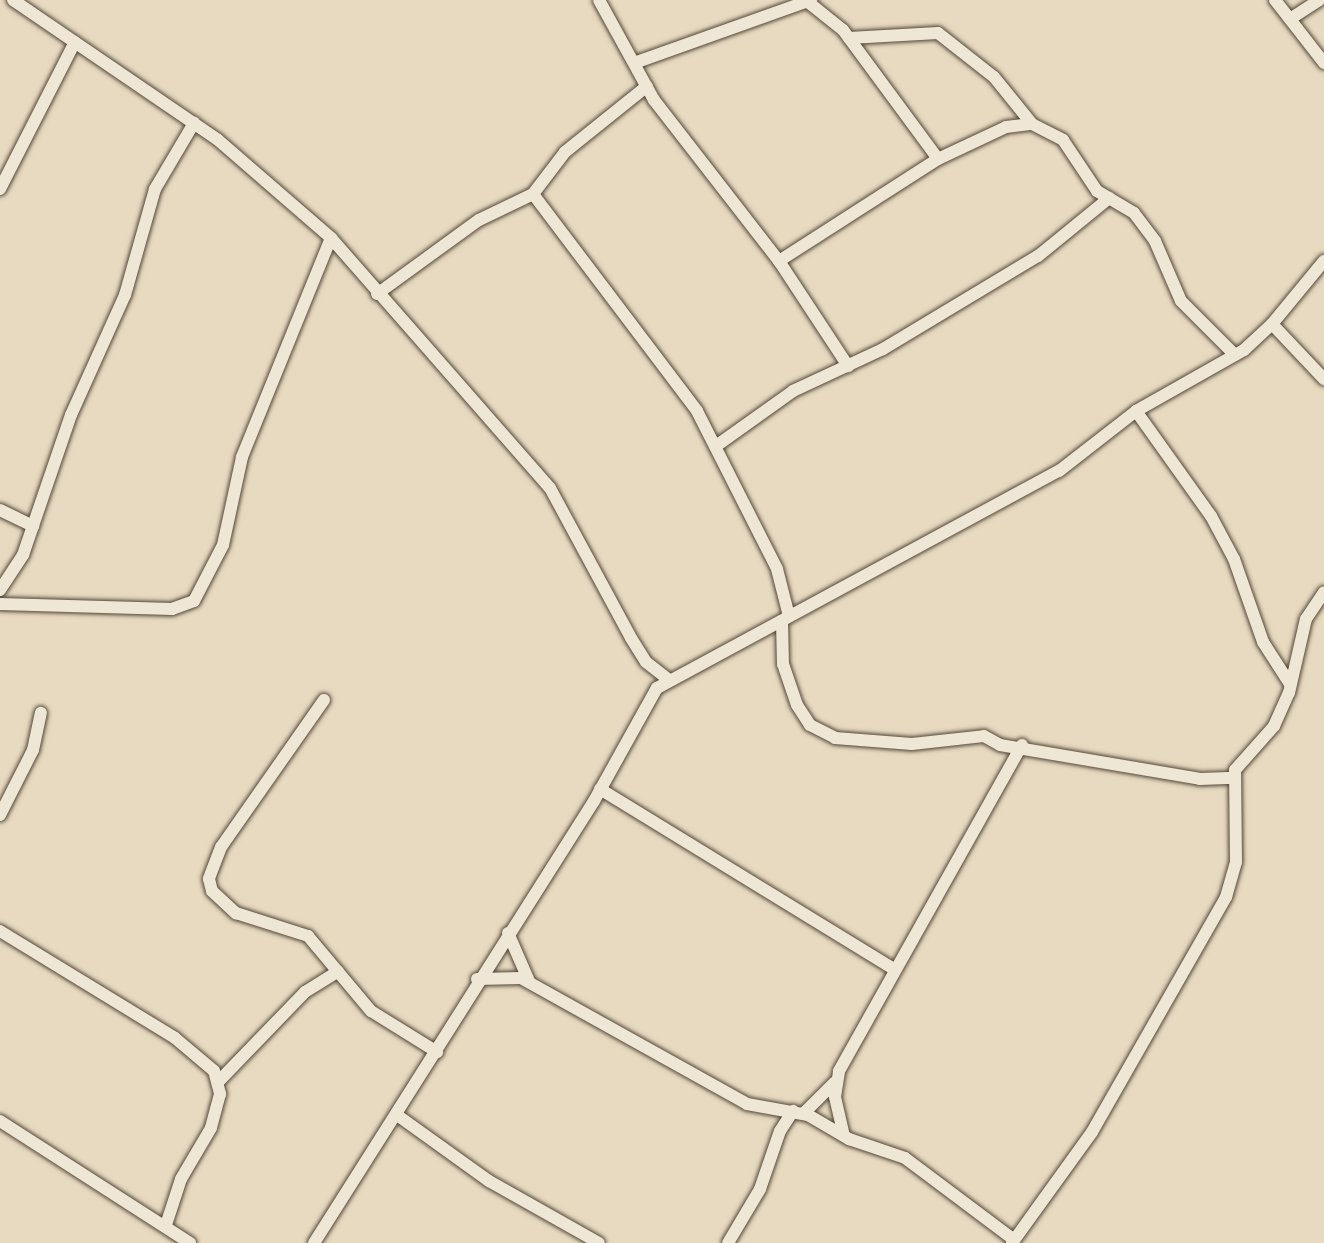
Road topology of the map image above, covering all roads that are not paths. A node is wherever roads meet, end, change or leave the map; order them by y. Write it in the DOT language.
graph roads {
  1 [pos="13,0"];
  2 [pos="599,0"];
  3 [pos="1275,0"];
  4 [pos="1319,0"];
  5 [pos="809,1"];
  6 [pos="1290,19"];
  7 [pos="849,38"];
  8 [pos="75,42"];
  9 [pos="637,62"];
  10 [pos="1324,63"];
  11 [pos="647,86"];
  12 [pos="194,123"];
  13 [pos="1032,124"];
  14 [pos="938,159"];
  15 [pos="0,189"];
  16 [pos="533,194"];
  17 [pos="1109,198"];
  18 [pos="331,238"];
  19 [pos="779,261"];
  20 [pos="1324,261"];
  21 [pos="377,294"];
  22 [pos="1272,324"];
  23 [pos="1235,355"];
  24 [pos="848,366"];
  25 [pos="1324,379"];
  26 [pos="1136,411"];
  27 [pos="716,446"];
  28 [pos="0,510"];
  29 [pos="33,526"];
  30 [pos="0,590"];
  31 [pos="1324,592"];
  32 [pos="0,604"];
  33 [pos="785,618"];
  34 [pos="668,679"];
  35 [pos="1290,684"];
  36 [pos="324,700"];
  37 [pos="41,713"];
  38 [pos="1022,745"];
  39 [pos="1234,778"];
  40 [pos="600,789"];
  41 [pos="0,815"];
  42 [pos="0,931"];
  43 [pos="508,933"];
  44 [pos="895,970"];
  45 [pos="338,971"];
  46 [pos="477,979"];
  47 [pos="529,981"];
  48 [pos="437,1052"];
  49 [pos="219,1081"];
  50 [pos="835,1082"];
  51 [pos="798,1112"];
  52 [pos="397,1115"];
  53 [pos="0,1121"];
  54 [pos="844,1136"];
  55 [pos="166,1225"];
  56 [pos="1012,1241"];
  57 [pos="190,1243"];
  58 [pos="314,1243"];
  59 [pos="599,1243"];
  60 [pos="728,1243"];
  1 -- 8 [label="street"];
  2 -- 9 [label="street"];
  3 -- 6 [label="street"];
  4 -- 6 [label="street"];
  5 -- 7 [label="street"];
  5 -- 9 [label="street"];
  6 -- 10 [label="street"];
  7 -- 13 [label="street"];
  7 -- 14 [label="street"];
  8 -- 12 [label="street"];
  8 -- 15 [label="street"];
  9 -- 11 [label="street"];
  11 -- 16 [label="street"];
  11 -- 19 [label="street"];
  12 -- 18 [label="street"];
  12 -- 29 [label="street"];
  13 -- 14 [label="street"];
  13 -- 17 [label="street"];
  14 -- 19 [label="street"];
  16 -- 21 [label="street"];
  16 -- 27 [label="street"];
  17 -- 23 [label="street"];
  17 -- 24 [label="street"];
  18 -- 21 [label="street"];
  18 -- 32 [label="street"];
  19 -- 24 [label="street"];
  20 -- 22 [label="street"];
  21 -- 34 [label="street"];
  22 -- 23 [label="street"];
  22 -- 25 [label="street"];
  23 -- 26 [label="street"];
  24 -- 27 [label="street"];
  26 -- 33 [label="street"];
  26 -- 35 [label="street"];
  27 -- 33 [label="street"];
  28 -- 29 [label="street"];
  29 -- 30 [label="street"];
  31 -- 35 [label="street"];
  33 -- 34 [label="street"];
  33 -- 38 [label="street"];
  34 -- 40 [label="street"];
  35 -- 39 [label="street"];
  36 -- 45 [label="street"];
  37 -- 41 [label="street"];
  38 -- 39 [label="street"];
  38 -- 44 [label="street"];
  39 -- 56 [label="street"];
  40 -- 43 [label="street"];
  40 -- 44 [label="street"];
  42 -- 49 [label="street"];
  43 -- 46 [label="street"];
  43 -- 47 [label="street"];
  44 -- 50 [label="street"];
  45 -- 48 [label="street"];
  45 -- 49 [label="street"];
  46 -- 47 [label="street"];
  46 -- 48 [label="street"];
  47 -- 51 [label="street"];
  48 -- 52 [label="street"];
  49 -- 55 [label="street"];
  50 -- 51 [label="street"];
  50 -- 54 [label="street"];
  51 -- 54 [label="street"];
  51 -- 60 [label="street"];
  52 -- 58 [label="street"];
  52 -- 59 [label="street"];
  53 -- 55 [label="street"];
  54 -- 56 [label="street"];
  55 -- 57 [label="street"];
}
